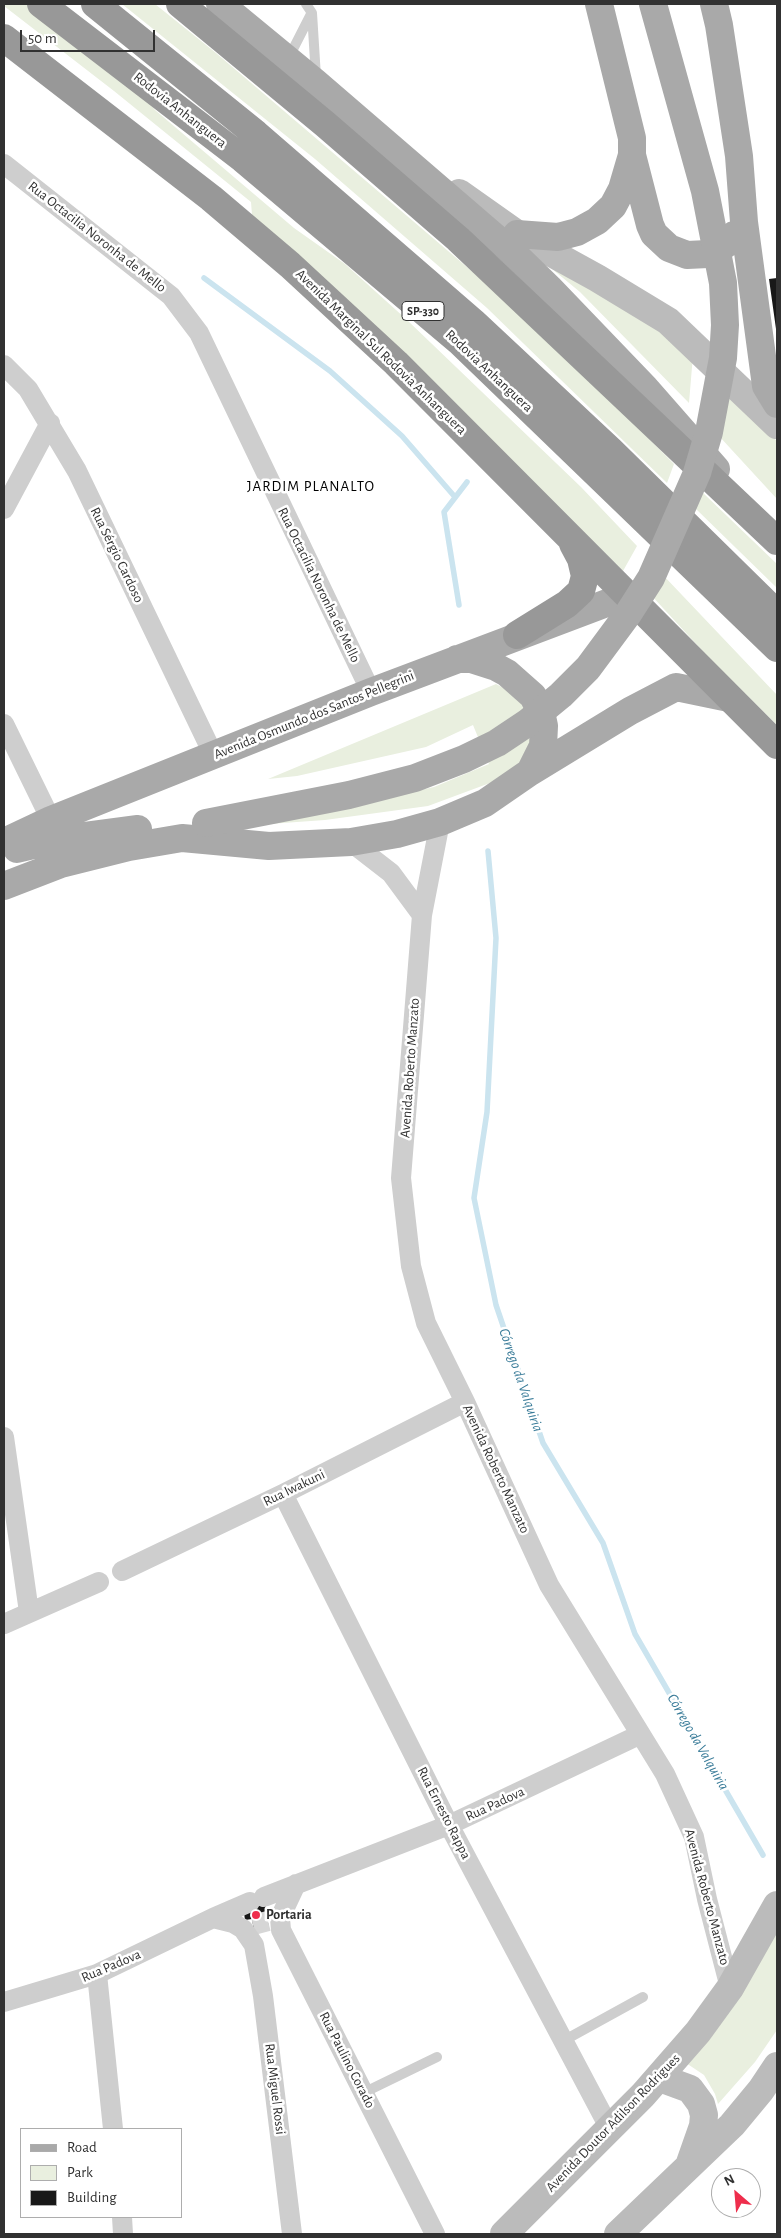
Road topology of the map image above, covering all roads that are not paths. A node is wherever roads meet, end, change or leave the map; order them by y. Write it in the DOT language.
graph roads {
  1 [pos="41,4"];
  2 [pos="95,4"];
  3 [pos="180,4"];
  4 [pos="220,4"];
  5 [pos="306,4"];
  6 [pos="599,4"];
  7 [pos="653,4"];
  8 [pos="714,4"];
  9 [pos="312,13"];
  10 [pos="4,38"];
  11 [pos="287,60"];
  12 [pos="316,83"];
  13 [pos="374,133"];
  14 [pos="632,155"];
  15 [pos="4,164"];
  16 [pos="744,222"];
  17 [pos="517,234"];
  18 [pos="4,366"];
  19 [pos="777,404"];
  20 [pos="50,423"];
  21 [pos="777,426"];
  22 [pos="4,509"];
  23 [pos="566,532"];
  24 [pos="777,539"];
  25 [pos="628,595"];
  26 [pos="777,614"];
  27 [pos="517,635"];
  28 [pos="777,648"];
  29 [pos="456,659"];
  30 [pos="371,692"];
  31 [pos="729,698"];
  32 [pos="4,724"];
  33 [pos="777,746"];
  34 [pos="214,756"];
  35 [pos="530,772"];
  36 [pos="51,820"];
  37 [pos="206,822"];
  38 [pos="440,822"];
  39 [pos="4,842"];
  40 [pos="351,842"];
  41 [pos="129,847"];
  42 [pos="4,852"];
  43 [pos="4,886"];
  44 [pos="422,915"];
  45 [pos="465,1402"];
  46 [pos="4,1437"];
  47 [pos="5,1461"];
  48 [pos="283,1494"];
  49 [pos="122,1571"];
  50 [pos="99,1582"];
  51 [pos="29,1612"];
  52 [pos="4,1624"];
  53 [pos="639,1735"];
  54 [pos="449,1825"];
  55 [pos="296,1884"];
  56 [pos="777,1905"];
  57 [pos="213,1918"];
  58 [pos="260,1928"];
  59 [pos="97,1974"];
  60 [pos="730,1988"];
  61 [pos="643,1997"];
  62 [pos="4,2002"];
  63 [pos="564,2041"];
  64 [pos="437,2057"];
  65 [pos="777,2066"];
  66 [pos="660,2078"];
  67 [pos="363,2093"];
  68 [pos="113,2128"];
  69 [pos="610,2129"];
  70 [pos="688,2169"];
  71 [pos="122,2218"];
  72 [pos="123,2234"];
  73 [pos="292,2234"];
  74 [pos="435,2234"];
  75 [pos="504,2234"];
  76 [pos="618,2234"];
  1 -- 28 [label="highway, Rodovia Anhanguera / SP-330"];
  2 -- 26 [label="highway, Rodovia Anhanguera / SP-330"];
  3 -- 24 [label="highway"];
  4 -- 11 [label="main road"];
  5 -- 9 [label="lane"];
  6 -- 14 [label="main road"];
  7 -- 37 [label="main road, bridge"];
  8 -- 16 [label="main road"];
  9 -- 11 [label="lane"];
  9 -- 12 [label="lane"];
  10 -- 23 [label="highway, Avenida Marginal Sul Rodovia Anhanguera"];
  11 -- 12 [label="main road"];
  12 -- 13 [label="main road"];
  13 -- 17 [label="street"];
  13 -- 24 [label="main road"];
  14 -- 16 [label="main road"];
  14 -- 17 [label="main road"];
  15 -- 30 [label="street, Rua Octacilia Noronha de Mello"];
  16 -- 19 [label="main road"];
  17 -- 21 [label="street"];
  18 -- 20 [label="street, Rua Sérgio Cardoso"];
  20 -- 22 [label="street"];
  20 -- 34 [label="street, Rua Sérgio Cardoso"];
  23 -- 25 [label="highway, Avenida Marginal Sul Rodovia Anhanguera"];
  23 -- 27 [label="highway"];
  25 -- 27 [label="main road, Avenida Osmundo dos Santos Pellegrini"];
  25 -- 31 [label="highway, Avenida Marginal Sul Rodovia Anhanguera"];
  27 -- 29 [label="main road, Avenida Osmundo dos Santos Pellegrini"];
  29 -- 30 [label="main road, Avenida Osmundo dos Santos Pellegrini"];
  29 -- 35 [label="main road"];
  30 -- 34 [label="main road, Avenida Osmundo dos Santos Pellegrini"];
  31 -- 33 [label="highway, Avenida Marginal Sul Rodovia Anhanguera"];
  31 -- 35 [label="main road"];
  32 -- 36 [label="street"];
  34 -- 36 [label="main road, Avenida Osmundo dos Santos Pellegrini"];
  35 -- 38 [label="main road"];
  36 -- 39 [label="main road, Avenida Osmundo dos Santos Pellegrini"];
  37 -- 41 [label="main road"];
  37 -- 42 [label="main road"];
  38 -- 40 [label="main road"];
  38 -- 44 [label="street, Avenida Roberto Manzato"];
  40 -- 41 [label="main road"];
  40 -- 44 [label="street"];
  41 -- 43 [label="main road"];
  44 -- 45 [label="street, Avenida Roberto Manzato"];
  45 -- 48 [label="street, Rua Iwakuni"];
  45 -- 53 [label="street, Avenida Roberto Manzato"];
  46 -- 47 [label="street"];
  47 -- 51 [label="street"];
  48 -- 49 [label="street, Rua Iwakuni"];
  48 -- 54 [label="street, Rua Ernesto Rappa"];
  50 -- 51 [label="street"];
  51 -- 52 [label="street"];
  53 -- 54 [label="street, Rua Padova"];
  53 -- 60 [label="street, Avenida Roberto Manzato"];
  54 -- 55 [label="street, Rua Padova"];
  54 -- 63 [label="street, Rua Ernesto Rappa"];
  55 -- 57 [label="street, Rua Padova"];
  55 -- 58 [label="street"];
  56 -- 60 [label="street, Avenida Doutor Adilson Rodrigues"];
  57 -- 58 [label="street"];
  57 -- 59 [label="street, Rua Padova"];
  58 -- 67 [label="street, Rua Paulino Corado"];
  58 -- 73 [label="street, Rua Miguel Rossi"];
  59 -- 62 [label="street, Rua Padova"];
  59 -- 68 [label="street"];
  60 -- 66 [label="street, Avenida Doutor Adilson Rodrigues"];
  61 -- 63 [label="lane"];
  63 -- 69 [label="street, Rua Ernesto Rappa"];
  64 -- 67 [label="lane"];
  65 -- 70 [label="street"];
  66 -- 69 [label="street, Avenida Doutor Adilson Rodrigues"];
  66 -- 70 [label="street"];
  67 -- 74 [label="street, Rua Paulino Corado"];
  69 -- 75 [label="street, Avenida Doutor Adilson Rodrigues"];
  70 -- 76 [label="street"];
  71 -- 72 [label="street"];
}
